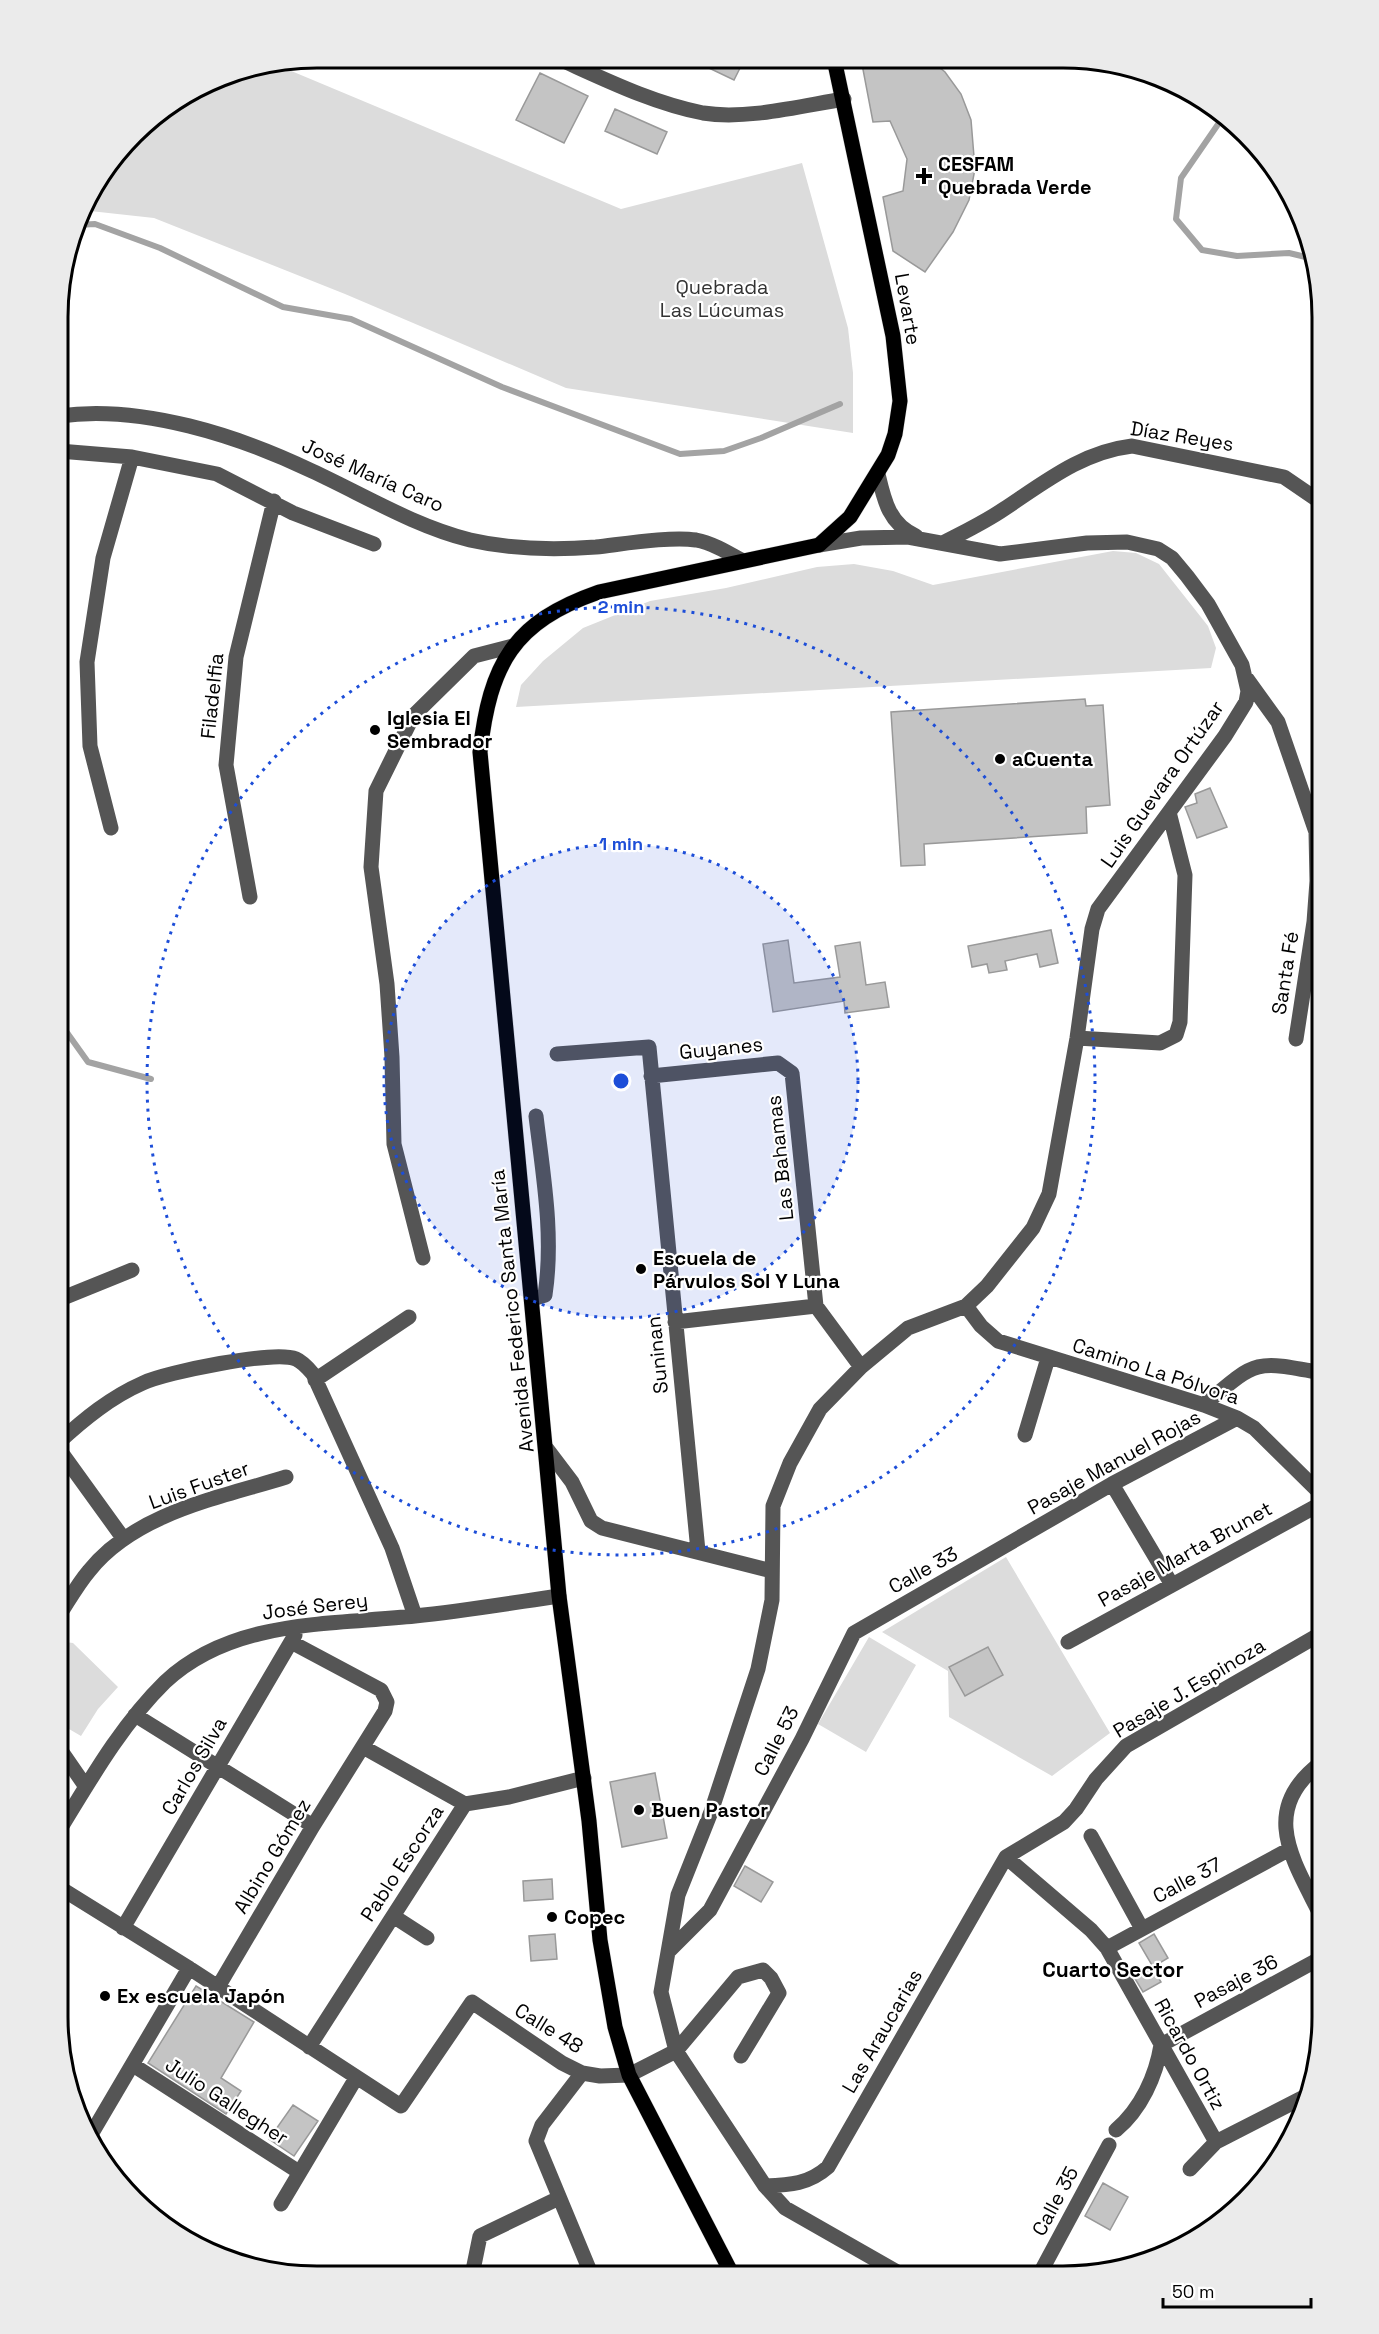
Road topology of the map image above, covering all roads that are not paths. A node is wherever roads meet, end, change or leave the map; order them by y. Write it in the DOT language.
graph roads {
  1 [pos="579,68"];
  2 [pos="836,68"];
  3 [pos="844,99"];
  4 [pos="68,415"];
  5 [pos="68,452"];
  6 [pos="132,457"];
  7 [pos="878,474"];
  8 [pos="1312,496"];
  9 [pos="274,501"];
  10 [pos="924,539"];
  11 [pos="943,543"];
  12 [pos="374,544"];
  13 [pos="819,545"];
  14 [pos="741,560"];
  15 [pos="513,646"];
  16 [pos="1247,679"];
  17 [pos="1169,812"];
  18 [pos="1312,820"];
  19 [pos="111,828"];
  20 [pos="250,897"];
  21 [pos="1312,935"];
  22 [pos="1077,1038"];
  23 [pos="1296,1039"];
  24 [pos="556,1054"];
  25 [pos="792,1073"];
  26 [pos="651,1076"];
  27 [pos="536,1116"];
  28 [pos="423,1258"];
  29 [pos="132,1270"];
  30 [pos="68,1296"];
  31 [pos="532,1299"];
  32 [pos="816,1306"];
  33 [pos="966,1306"];
  34 [pos="409,1317"];
  35 [pos="675,1322"];
  36 [pos="1048,1358"];
  37 [pos="861,1367"];
  38 [pos="1312,1371"];
  39 [pos="315,1380"];
  40 [pos="1204,1405"];
  41 [pos="1237,1418"];
  42 [pos="68,1434"];
  43 [pos="1025,1435"];
  44 [pos="547,1449"];
  45 [pos="68,1462"];
  46 [pos="286,1477"];
  47 [pos="1112,1484"];
  48 [pos="1312,1485"];
  49 [pos="1312,1508"];
  50 [pos="123,1538"];
  51 [pos="1013,1543"];
  52 [pos="699,1551"];
  53 [pos="772,1571"];
  54 [pos="1172,1585"];
  55 [pos="559,1596"];
  56 [pos="68,1601"];
  57 [pos="415,1616"];
  58 [pos="301,1625"];
  59 [pos="854,1633"];
  60 [pos="1312,1639"];
  61 [pos="291,1642"];
  62 [pos="1068,1642"];
  63 [pos="135,1715"];
  64 [pos="363,1747"];
  65 [pos="68,1761"];
  66 [pos="219,1766"];
  67 [pos="1312,1770"];
  68 [pos="584,1778"];
  69 [pos="86,1787"];
  70 [pos="465,1804"];
  71 [pos="68,1816"];
  72 [pos="313,1826"];
  73 [pos="1091,1836"];
  74 [pos="1288,1850"];
  75 [pos="1006,1857"];
  76 [pos="68,1893"];
  77 [pos="1312,1897"];
  78 [pos="393,1916"];
  79 [pos="123,1928"];
  80 [pos="1142,1929"];
  81 [pos="427,1938"];
  82 [pos="1107,1948"];
  83 [pos="668,1952"];
  84 [pos="1312,1963"];
  85 [pos="189,1968"];
  86 [pos="218,1987"];
  87 [pos="1161,2045"];
  88 [pos="309,2047"];
  89 [pos="676,2051"];
  90 [pos="741,2056"];
  91 [pos="132,2065"];
  92 [pos="582,2073"];
  93 [pos="629,2075"];
  94 [pos="356,2078"];
  95 [pos="1297,2101"];
  96 [pos="94,2130"];
  97 [pos="1116,2130"];
  98 [pos="1216,2142"];
  99 [pos="1109,2145"];
  100 [pos="1190,2169"];
  101 [pos="299,2172"];
  102 [pos="765,2186"];
  103 [pos="559,2198"];
  104 [pos="281,2204"];
  105 [pos="474,2266"];
  106 [pos="588,2266"];
  107 [pos="728,2266"];
  108 [pos="887,2266"];
  109 [pos="1044,2266"];
  1 -- 3 [label="street"];
  2 -- 3 [label="main road, Levarte"];
  3 -- 7 [label="main road, Levarte"];
  4 -- 14 [label="street, José María Caro"];
  5 -- 6 [label="street"];
  6 -- 9 [label="street"];
  6 -- 19 [label="street"];
  7 -- 10 [label="street"];
  7 -- 13 [label="main road, Levarte"];
  8 -- 11 [label="street, Díaz Reyes"];
  9 -- 12 [label="street"];
  9 -- 20 [label="street, Filadelfia"];
  10 -- 11 [label="street"];
  10 -- 13 [label="street"];
  11 -- 16 [label="street"];
  13 -- 14 [label="main road, Avenida Federico Santa María"];
  14 -- 15 [label="main road, Avenida Federico Santa María"];
  15 -- 28 [label="street"];
  15 -- 31 [label="main road, Avenida Federico Santa María"];
  16 -- 17 [label="street, Luis Guevara Ortúzar"];
  16 -- 18 [label="street, Santa Fé"];
  17 -- 22 [label="street, Luis Guevara Ortúzar"];
  17 -- 22 [label="street"];
  21 -- 23 [label="street, Santa Fé"];
  22 -- 33 [label="street, Luis Guevara Ortúzar"];
  24 -- 26 [label="street, Suninan"];
  25 -- 26 [label="street, Guyanes"];
  25 -- 32 [label="street, Las Bahamas"];
  26 -- 35 [label="street, Suninan"];
  27 -- 31 [label="street"];
  29 -- 30 [label="street"];
  31 -- 44 [label="main road, Avenida Federico Santa María"];
  32 -- 35 [label="street"];
  32 -- 37 [label="street"];
  33 -- 36 [label="street, Camino La Pólvora"];
  33 -- 37 [label="street"];
  34 -- 39 [label="street"];
  35 -- 52 [label="street, Suninan"];
  36 -- 40 [label="street, Camino La Pólvora"];
  36 -- 43 [label="street"];
  37 -- 53 [label="street"];
  38 -- 40 [label="street"];
  39 -- 42 [label="street"];
  39 -- 57 [label="street"];
  40 -- 41 [label="street, Camino La Pólvora"];
  41 -- 47 [label="street, Pasaje Manuel Rojas"];
  41 -- 48 [label="street, Camino La Pólvora"];
  44 -- 52 [label="street"];
  44 -- 55 [label="main road, Avenida Federico Santa María"];
  45 -- 50 [label="street"];
  46 -- 50 [label="street, Luis Fuster"];
  47 -- 51 [label="street, Pasaje Manuel Rojas"];
  47 -- 54 [label="street"];
  49 -- 54 [label="street, Pasaje Marta Brunet"];
  50 -- 56 [label="street, Luis Fuster"];
  51 -- 59 [label="street, Calle 33"];
  52 -- 53 [label="street"];
  53 -- 83 [label="street"];
  54 -- 62 [label="street, Pasaje Marta Brunet"];
  55 -- 57 [label="street, José Serey"];
  55 -- 68 [label="main road, Avenida Federico Santa María"];
  57 -- 58 [label="street, José Serey"];
  58 -- 61 [label="street, Carlos Silva"];
  58 -- 63 [label="street, José Serey"];
  59 -- 83 [label="street, Calle 53"];
  60 -- 75 [label="street, Pasaje J. Espinoza"];
  61 -- 64 [label="street, Albino Gómez"];
  61 -- 66 [label="street, Carlos Silva"];
  63 -- 66 [label="street"];
  63 -- 69 [label="street, José Serey"];
  64 -- 70 [label="street"];
  64 -- 72 [label="street, Albino Gómez"];
  65 -- 69 [label="street"];
  66 -- 72 [label="street"];
  66 -- 79 [label="street, Carlos Silva"];
  67 -- 74 [label="street"];
  68 -- 70 [label="street, Pablo Escorza"];
  68 -- 93 [label="main road, Avenida Federico Santa María"];
  69 -- 71 [label="street, José Serey"];
  70 -- 78 [label="street, Pablo Escorza"];
  72 -- 86 [label="street, Albino Gómez"];
  73 -- 80 [label="street"];
  74 -- 77 [label="street"];
  74 -- 80 [label="street, Calle 37"];
  75 -- 82 [label="street, Ricardo Ortiz"];
  75 -- 102 [label="street, Las Araucarias"];
  76 -- 79 [label="street"];
  78 -- 81 [label="street"];
  78 -- 88 [label="street, Pablo Escorza"];
  79 -- 85 [label="street"];
  80 -- 82 [label="street, Calle 37"];
  82 -- 87 [label="street, Ricardo Ortiz"];
  83 -- 89 [label="street"];
  84 -- 87 [label="street, Pasaje 36"];
  85 -- 86 [label="street"];
  85 -- 91 [label="street"];
  86 -- 88 [label="street"];
  87 -- 97 [label="street"];
  87 -- 98 [label="street, Ricardo Ortiz"];
  88 -- 94 [label="street"];
  89 -- 90 [label="street"];
  89 -- 93 [label="street, Calle 48"];
  89 -- 102 [label="street"];
  91 -- 96 [label="street"];
  91 -- 101 [label="street, Julio Gallegher"];
  92 -- 93 [label="street, Calle 48"];
  92 -- 94 [label="street, Calle 48"];
  92 -- 103 [label="street"];
  93 -- 107 [label="main road, Avenida Federico Santa María"];
  94 -- 101 [label="street"];
  95 -- 98 [label="street"];
  98 -- 100 [label="street"];
  99 -- 109 [label="street, Calle 35"];
  101 -- 104 [label="street"];
  102 -- 108 [label="street"];
  103 -- 105 [label="street"];
  103 -- 106 [label="street"];
}
